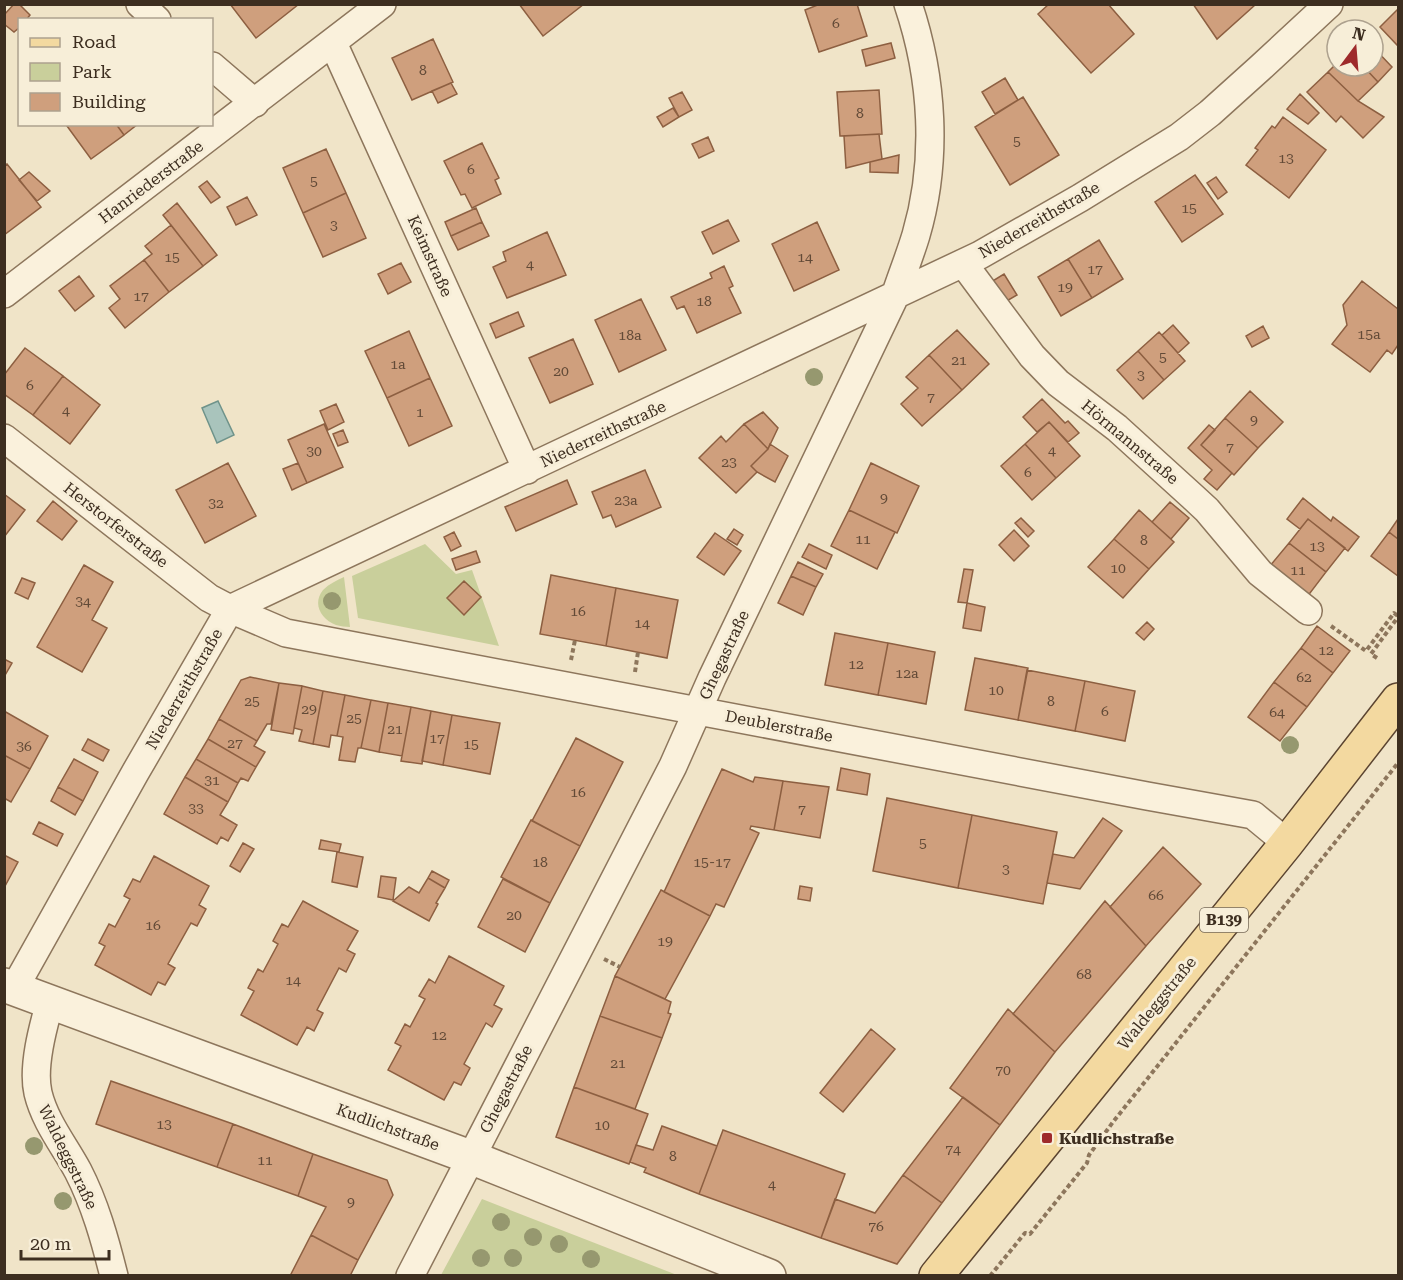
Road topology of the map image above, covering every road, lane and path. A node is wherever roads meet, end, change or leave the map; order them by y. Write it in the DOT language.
graph roads {
  1 [pos="140,4"];
  2 [pos="382,4"];
  3 [pos="908,4"];
  4 [pos="1329,4"];
  5 [pos="155,18"];
  6 [pos="333,43"];
  7 [pos="213,67"];
  8 [pos="255,103"];
  9 [pos="963,263"];
  10 [pos="4,294"];
  11 [pos="895,296"];
  12 [pos="4,438"];
  13 [pos="527,470"];
  14 [pos="230,609"];
  15 [pos="1308,610"];
  16 [pos="1398,616"];
  17 [pos="575,640"];
  18 [pos="638,652"];
  19 [pos="1377,658"];
  20 [pos="570,664"];
  21 [pos="634,676"];
  22 [pos="1398,700"];
  23 [pos="698,711"];
  24 [pos="1398,763"];
  25 [pos="1287,843"];
  26 [pos="601,957"];
  27 [pos="620,967"];
  28 [pos="9,987"];
  29 [pos="50,1002"];
  30 [pos="470,1157"];
  31 [pos="114,1275"];
  32 [pos="410,1275"];
  33 [pos="769,1275"];
  34 [pos="936,1275"];
  35 [pos="990,1275"];
  1 -- 5 [label="street"];
  2 -- 6 [label="street, Hanriederstraße"];
  3 -- 11 [label="street, Ghegastraße"];
  4 -- 9 [label="street, Niederreithstraße"];
  6 -- 8 [label="street, Hanriederstraße"];
  6 -- 13 [label="street, Keimstraße"];
  7 -- 8 [label="street"];
  8 -- 10 [label="street, Hanriederstraße"];
  9 -- 11 [label="street, Niederreithstraße"];
  9 -- 15 [label="street, Hörmannstraße"];
  11 -- 13 [label="street, Niederreithstraße"];
  11 -- 23 [label="street, Ghegastraße"];
  12 -- 14 [label="street, Herstorferstraße"];
  13 -- 14 [label="street, Niederreithstraße"];
  14 -- 23 [label="street, Deublerstraße"];
  14 -- 28 [label="street, Niederreithstraße"];
  15 -- 16 [label="path"];
  16 -- 19 [label="path"];
  17 -- 20 [label="path"];
  18 -- 21 [label="path"];
  22 -- 25 [label="main road, Waldeggstraße / B139"];
  23 -- 25 [label="street, Deublerstraße"];
  23 -- 30 [label="street, Ghegastraße"];
  24 -- 35 [label="path"];
  25 -- 34 [label="main road, Waldeggstraße / B139"];
  26 -- 27 [label="path"];
  28 -- 29 [label="street, Kudlichstraße"];
  29 -- 30 [label="street, Kudlichstraße"];
  29 -- 31 [label="street, Waldeggstraße"];
  30 -- 32 [label="street, Ghegastraße"];
  30 -- 33 [label="street, Kudlichstraße"];
}
